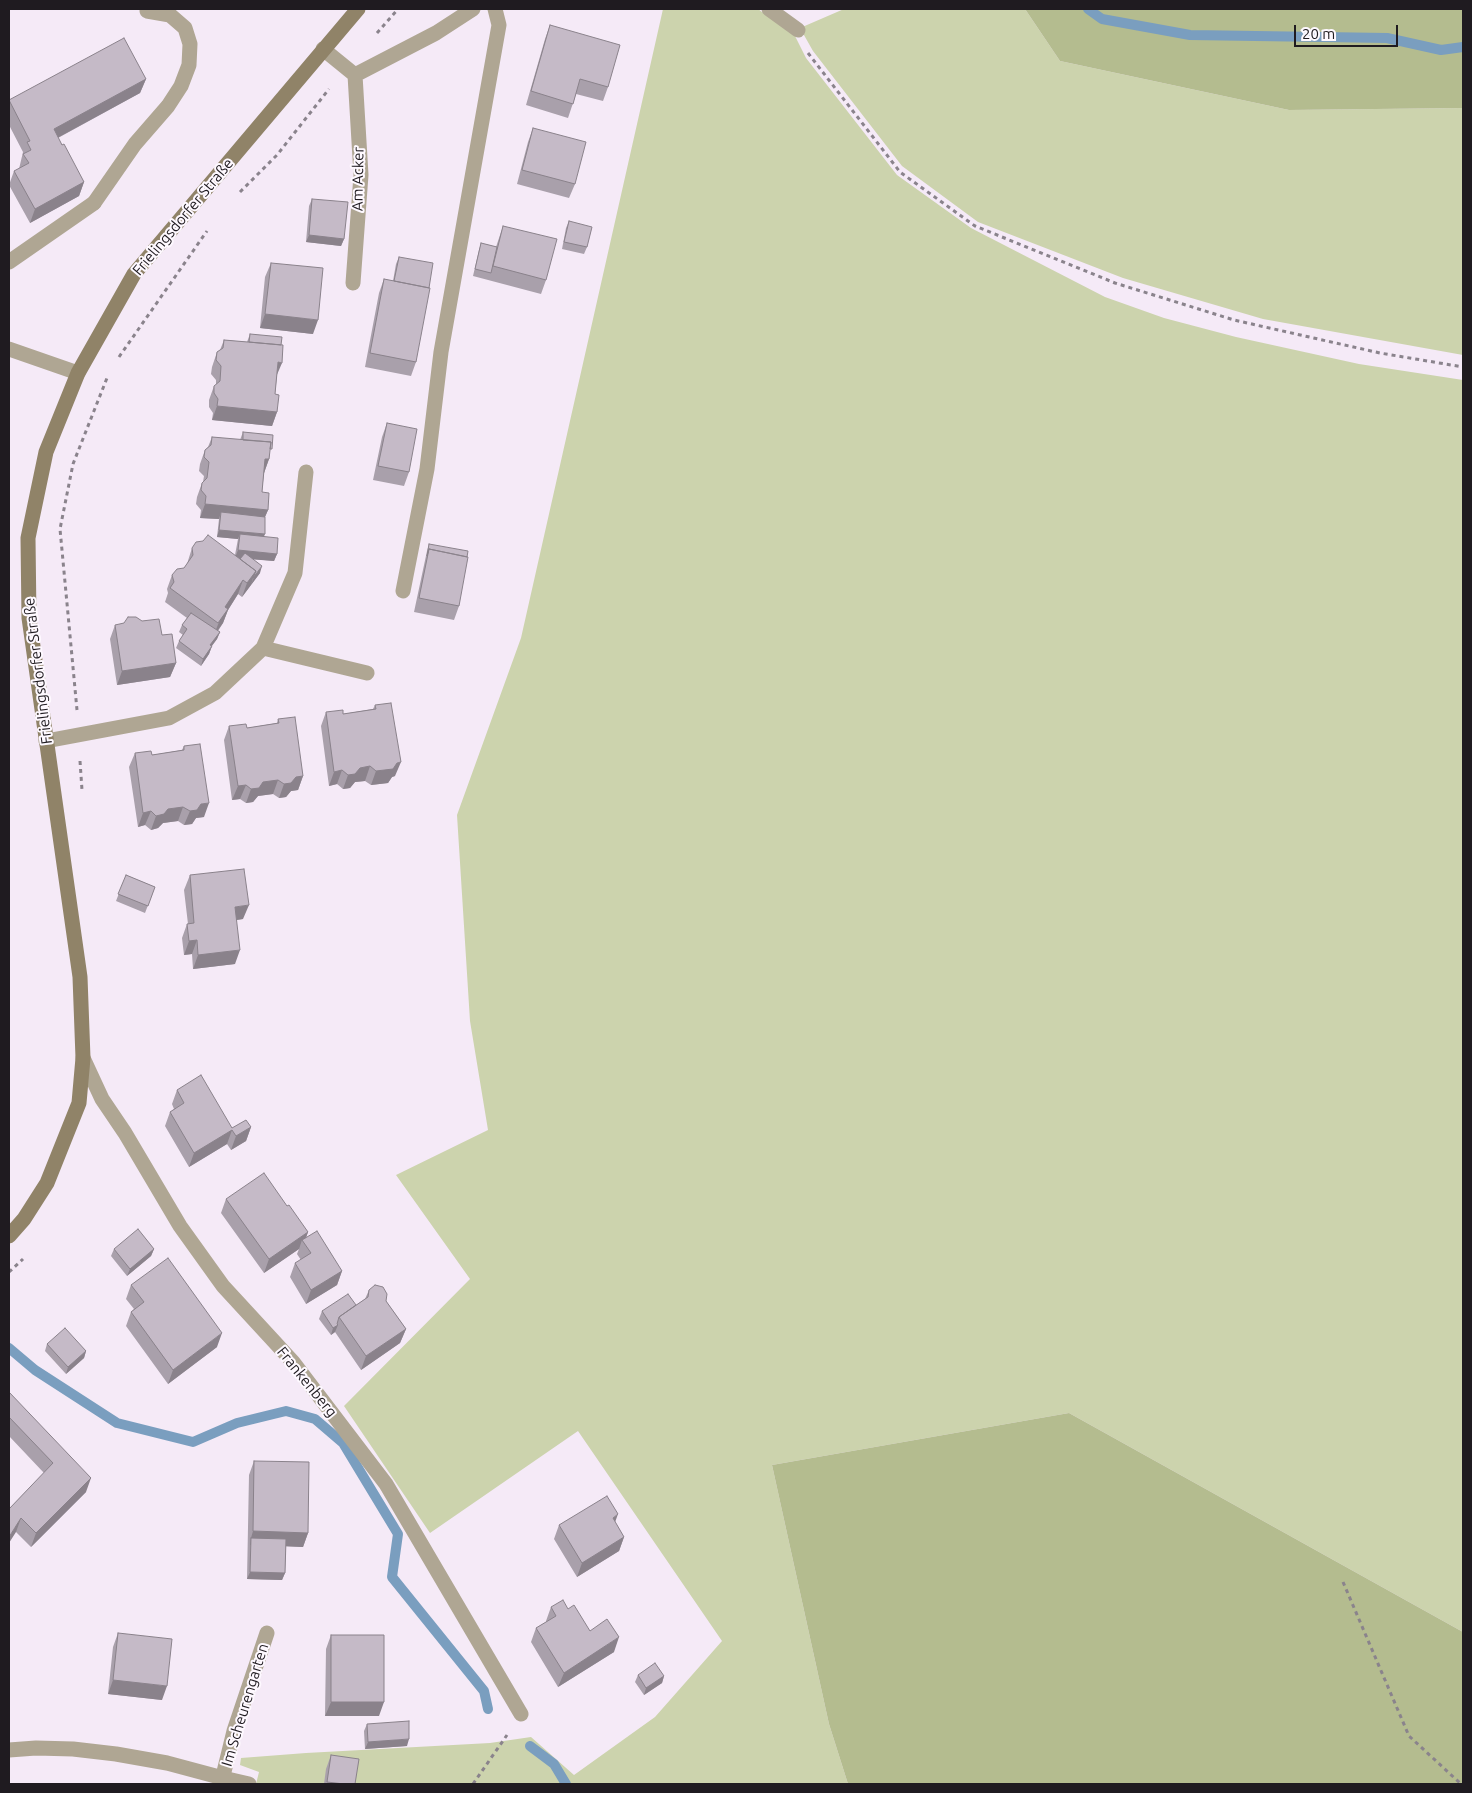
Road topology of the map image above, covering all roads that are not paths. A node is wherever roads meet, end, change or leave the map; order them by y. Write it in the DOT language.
graph roads {
  1 [pos="358,9"];
  2 [pos="473,9"];
  3 [pos="495,9"];
  4 [pos="769,9"];
  5 [pos="146,11"];
  6 [pos="798,30"];
  7 [pos="323,49"];
  8 [pos="350,72"];
  9 [pos="9,262"];
  10 [pos="353,283"];
  11 [pos="9,349"];
  12 [pos="78,373"];
  13 [pos="306,472"];
  14 [pos="403,591"];
  15 [pos="263,648"];
  16 [pos="367,672"];
  17 [pos="46,741"];
  18 [pos="83,1058"];
  19 [pos="9,1236"];
  20 [pos="267,1633"];
  21 [pos="518,1708"];
  22 [pos="9,1750"];
  23 [pos="222,1781"];
  24 [pos="249,1784"];
  1 -- 7 [label="main road, Frielingsdorfer Straße"];
  2 -- 8 [label="street"];
  3 -- 14 [label="street"];
  4 -- 6 [label="street"];
  5 -- 9 [label="street"];
  7 -- 8 [label="street"];
  7 -- 12 [label="main road, Frielingsdorfer Straße"];
  8 -- 10 [label="street, Am Acker"];
  11 -- 12 [label="street"];
  12 -- 17 [label="main road, Frielingsdorfer Straße"];
  13 -- 15 [label="street"];
  15 -- 16 [label="street"];
  15 -- 17 [label="street"];
  17 -- 18 [label="main road, Frielingsdorfer Straße"];
  18 -- 19 [label="main road, Frielingsdorfer Straße"];
  18 -- 21 [label="street, Frankenberg"];
  20 -- 23 [label="street, Im Scheurengarten"];
  22 -- 23 [label="street, Im Scheurengarten"];
  23 -- 24 [label="street"];
}
